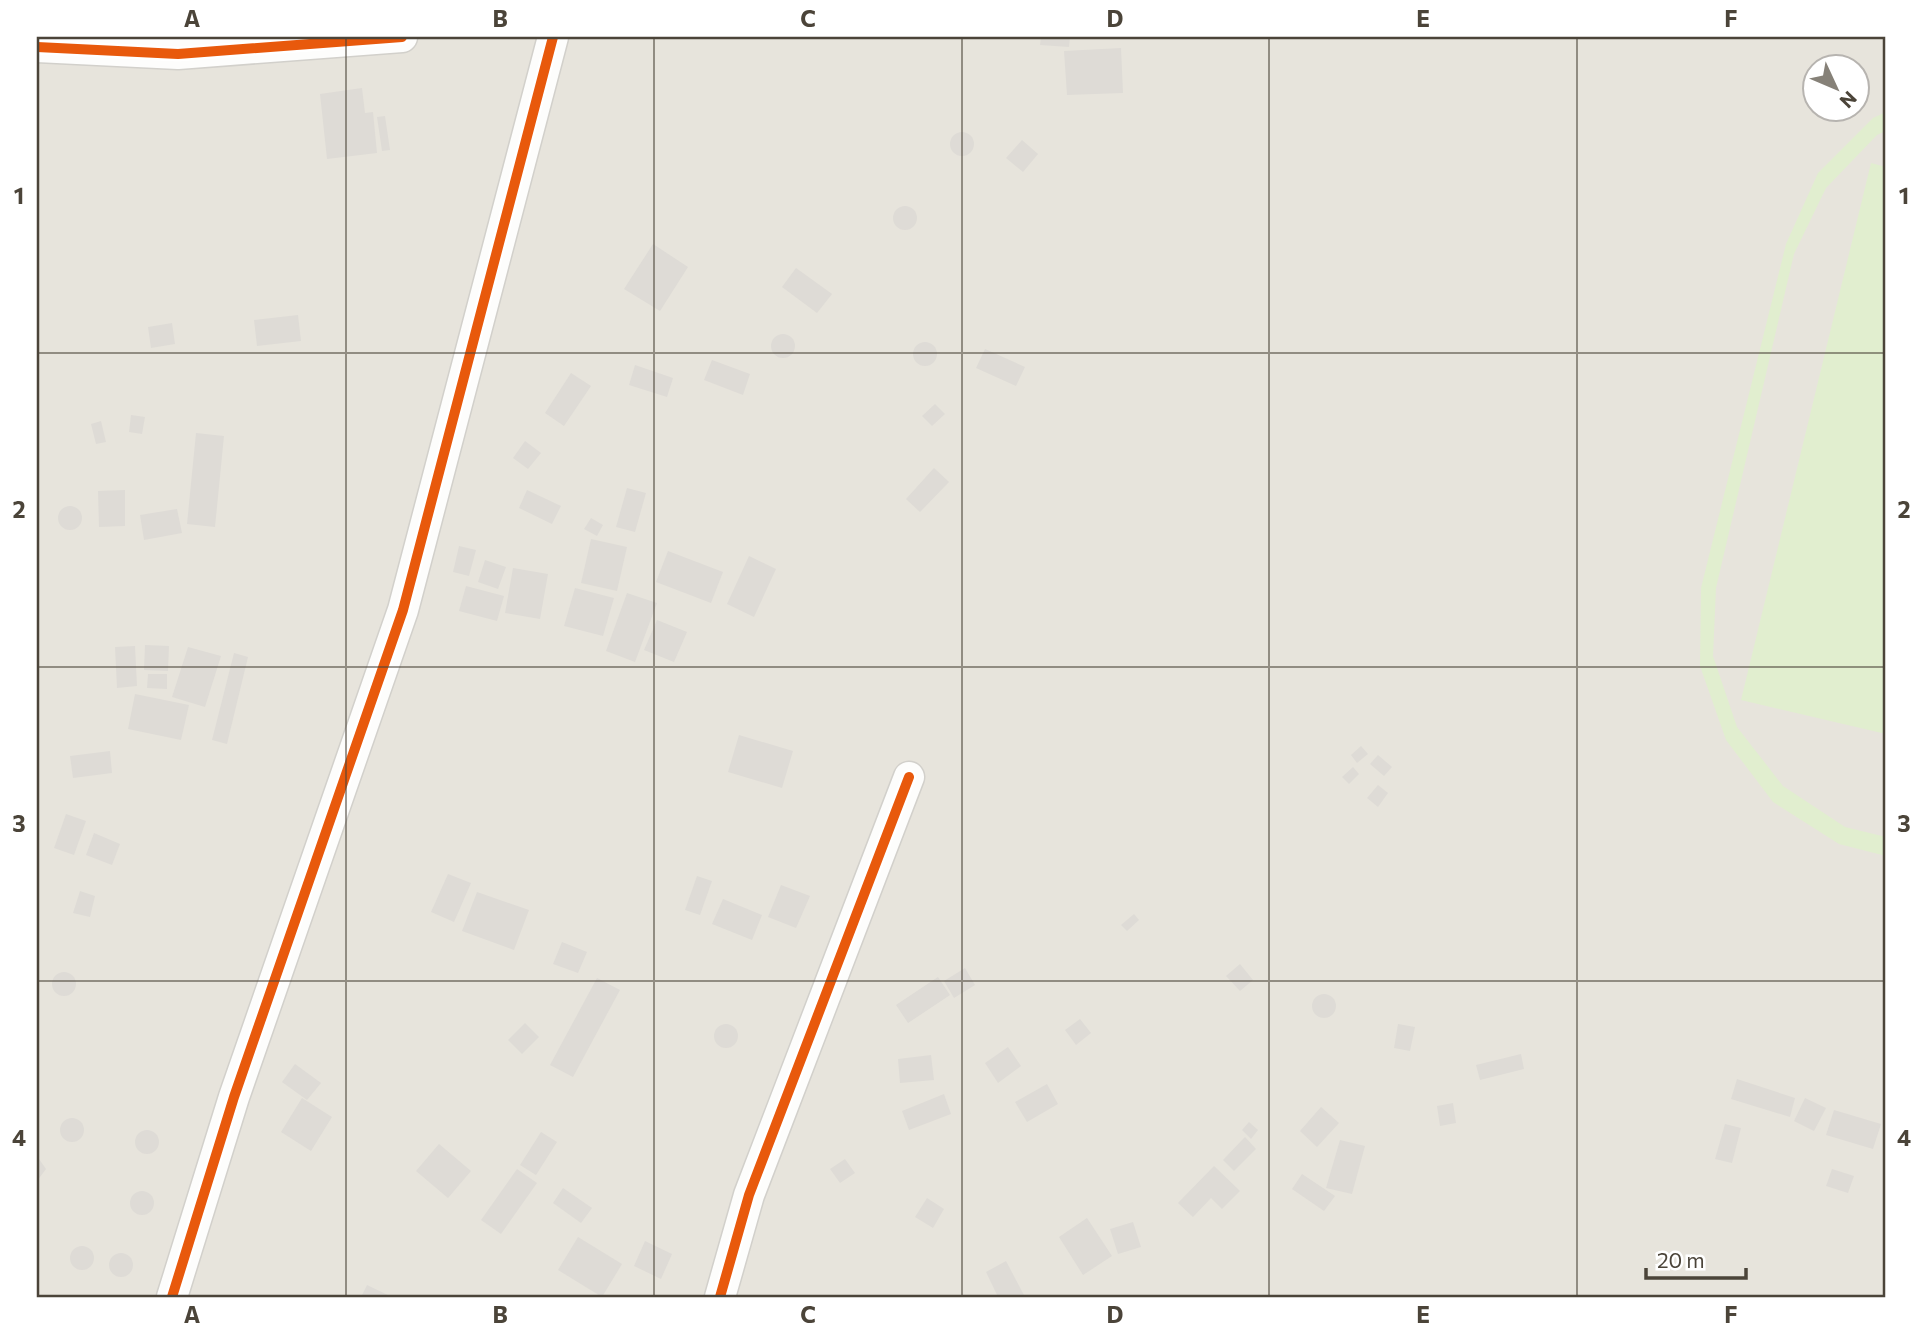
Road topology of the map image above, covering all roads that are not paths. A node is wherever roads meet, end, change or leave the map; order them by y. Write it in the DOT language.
graph roads {
  1 [pos="402,37"];
  2 [pos="553,37"];
  3 [pos="37,47"];
  4 [pos="909,777"];
  5 [pos="172,1297"];
  6 [pos="720,1297"];
  1 -- 3 [label="street"];
  2 -- 5 [label="street"];
  4 -- 6 [label="street"];
}
